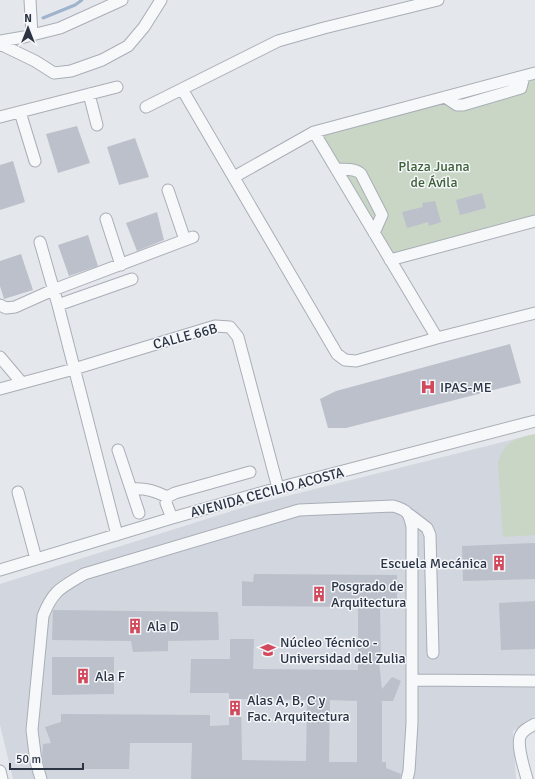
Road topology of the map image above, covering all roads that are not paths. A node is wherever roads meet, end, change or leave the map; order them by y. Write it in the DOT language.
graph roads {
  1 [pos="30,0"];
  2 [pos="122,0"];
  3 [pos="161,0"];
  4 [pos="438,0"];
  5 [pos="32,35"];
  6 [pos="0,41"];
  7 [pos="0,45"];
  8 [pos="535,73"];
  9 [pos="116,87"];
  10 [pos="182,90"];
  11 [pos="89,94"];
  12 [pos="146,108"];
  13 [pos="20,112"];
  14 [pos="0,117"];
  15 [pos="97,125"];
  16 [pos="314,132"];
  17 [pos="35,161"];
  18 [pos="336,169"];
  19 [pos="234,177"];
  20 [pos="168,190"];
  21 [pos="106,220"];
  22 [pos="535,221"];
  23 [pos="374,233"];
  24 [pos="40,242"];
  25 [pos="390,260"];
  26 [pos="121,265"];
  27 [pos="132,279"];
  28 [pos="53,290"];
  29 [pos="0,305"];
  30 [pos="58,305"];
  31 [pos="535,313"];
  32 [pos="437,338"];
  33 [pos="0,357"];
  34 [pos="74,369"];
  35 [pos="22,383"];
  36 [pos="0,389"];
  37 [pos="535,421"];
  38 [pos="118,450"];
  39 [pos="250,472"];
  40 [pos="278,488"];
  41 [pos="132,489"];
  42 [pos="18,492"];
  43 [pos="167,496"];
  44 [pos="139,513"];
  45 [pos="410,515"];
  46 [pos="172,518"];
  47 [pos="118,535"];
  48 [pos="36,559"];
  49 [pos="0,570"];
  50 [pos="433,653"];
  51 [pos="412,680"];
  52 [pos="535,681"];
  53 [pos="535,724"];
  54 [pos="0,771"];
  55 [pos="2,779"];
  56 [pos="41,779"];
  57 [pos="407,779"];
  58 [pos="527,779"];
  1 -- 5 [label="street"];
  2 -- 5 [label="street"];
  3 -- 7 [label="street"];
  4 -- 10 [label="street"];
  5 -- 6 [label="street"];
  8 -- 16 [label="street"];
  9 -- 11 [label="street"];
  10 -- 12 [label="street"];
  10 -- 19 [label="street"];
  11 -- 13 [label="street"];
  11 -- 15 [label="street"];
  13 -- 14 [label="street"];
  13 -- 17 [label="street"];
  16 -- 18 [label="street"];
  16 -- 19 [label="street"];
  18 -- 23 [label="street"];
  18 -- 23 [label="street"];
  19 -- 32 [label="street"];
  20 -- 26 [label="street"];
  21 -- 26 [label="street"];
  22 -- 25 [label="street"];
  23 -- 25 [label="street"];
  24 -- 28 [label="street"];
  25 -- 32 [label="street"];
  26 -- 28 [label="street"];
  27 -- 30 [label="street"];
  28 -- 29 [label="street"];
  28 -- 30 [label="street"];
  30 -- 34 [label="street"];
  31 -- 32 [label="street"];
  33 -- 35 [label="street"];
  34 -- 35 [label="street, CALLE 66B"];
  34 -- 40 [label="street, CALLE 66B"];
  34 -- 47 [label="street"];
  35 -- 36 [label="street, CALLE 66B"];
  37 -- 40 [label="street, AVENIDA CECILIO ACOSTA"];
  38 -- 41 [label="street"];
  39 -- 43 [label="street"];
  40 -- 46 [label="street, AVENIDA CECILIO ACOSTA"];
  41 -- 43 [label="street"];
  41 -- 44 [label="street"];
  42 -- 48 [label="street"];
  43 -- 46 [label="street"];
  45 -- 50 [label="street"];
  45 -- 51 [label="street"];
  45 -- 56 [label="street"];
  46 -- 47 [label="street, AVENIDA CECILIO ACOSTA"];
  47 -- 48 [label="street, AVENIDA CECILIO ACOSTA"];
  48 -- 49 [label="street, AVENIDA CECILIO ACOSTA"];
  51 -- 52 [label="street"];
  51 -- 57 [label="street"];
  53 -- 58 [label="street"];
  54 -- 55 [label="street"];
}
